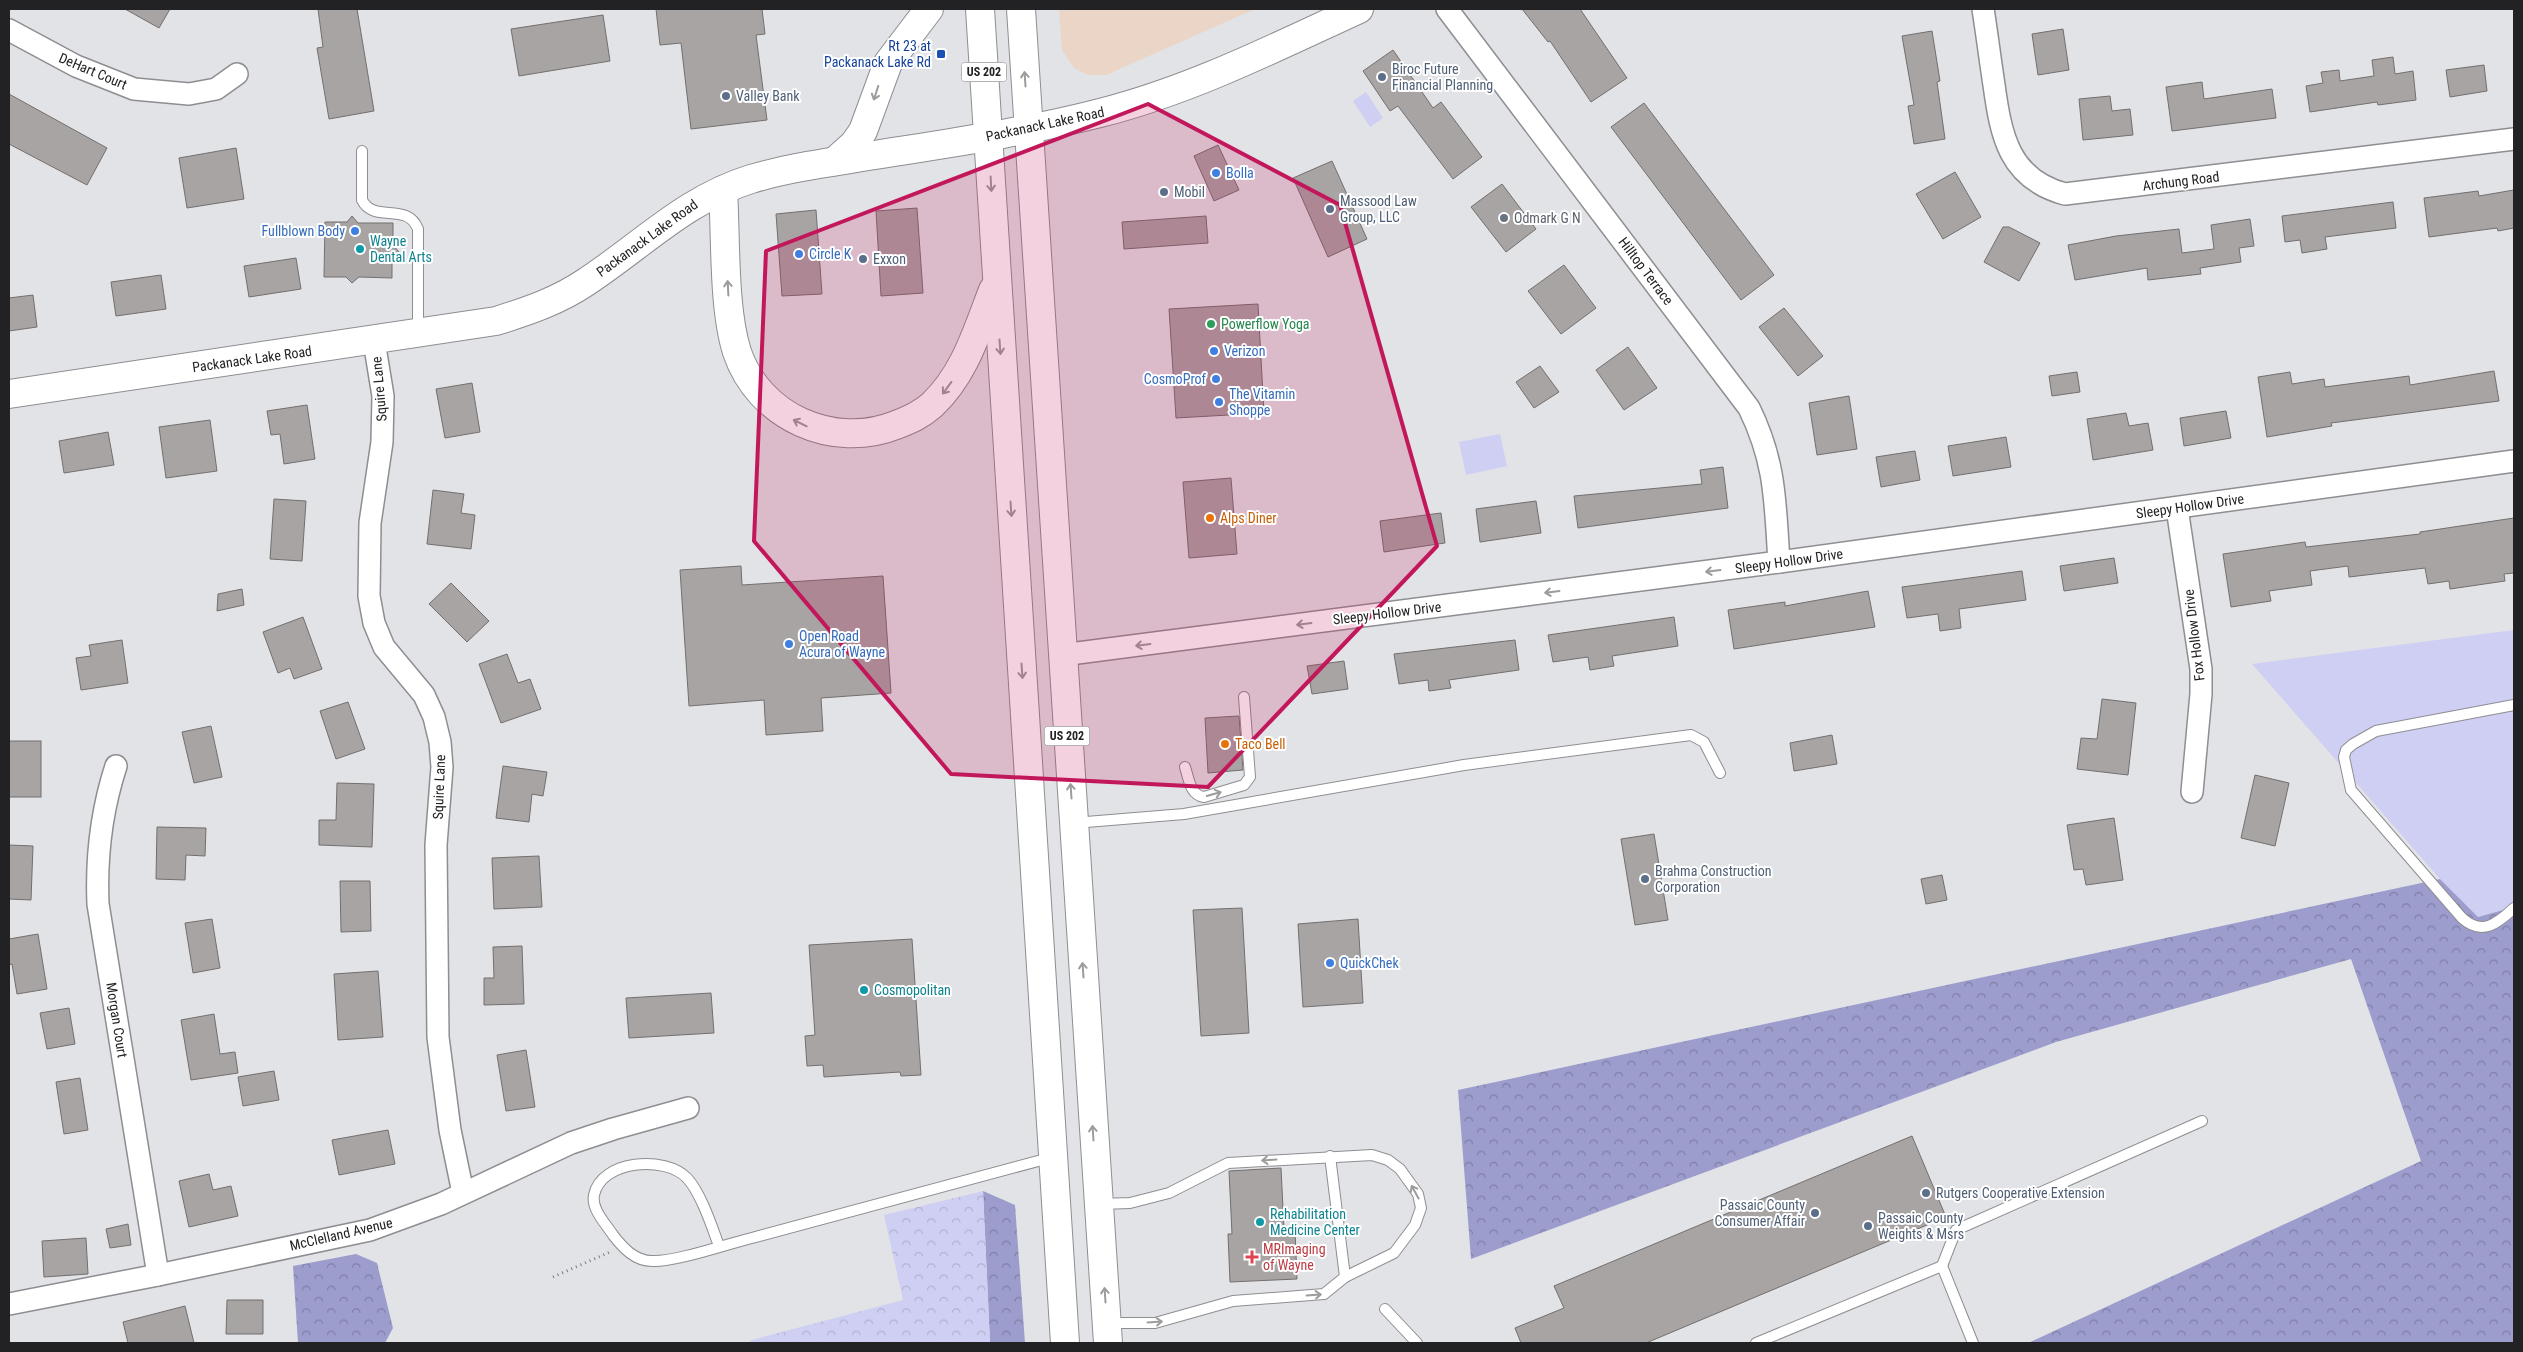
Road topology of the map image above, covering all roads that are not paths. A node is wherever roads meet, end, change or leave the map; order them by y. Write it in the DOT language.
graph roads {
  1 [pos="930,9"];
  2 [pos="980,9"];
  3 [pos="1021,9"];
  4 [pos="1359,9"];
  5 [pos="1447,9"];
  6 [pos="1983,9"];
  7 [pos="9,30"];
  8 [pos="237,74"];
  9 [pos="1029,128"];
  10 [pos="988,136"];
  11 [pos="2514,139"];
  12 [pos="362,151"];
  13 [pos="835,161"];
  14 [pos="723,190"];
  15 [pos="996,281"];
  16 [pos="418,334"];
  17 [pos="374,341"];
  18 [pos="9,394"];
  19 [pos="2514,461"];
  20 [pos="2177,508"];
  21 [pos="1778,562"];
  22 [pos="1062,655"];
  23 [pos="1244,697"];
  24 [pos="2514,705"];
  25 [pos="116,766"];
  26 [pos="1185,767"];
  27 [pos="1720,772"];
  28 [pos="2192,792"];
  29 [pos="1073,823"];
  30 [pos="2514,908"];
  31 [pos="688,1108"];
  32 [pos="2202,1121"];
  33 [pos="1054,1156"];
  34 [pos="1330,1156"];
  35 [pos="463,1193"];
  36 [pos="1098,1204"];
  37 [pos="719,1246"];
  38 [pos="1942,1266"];
  39 [pos="158,1275"];
  40 [pos="1345,1277"];
  41 [pos="9,1304"];
  42 [pos="1384,1309"];
  43 [pos="1107,1333"];
  44 [pos="1065,1343"];
  45 [pos="1418,1343"];
  46 [pos="1756,1343"];
  47 [pos="1973,1343"];
  1 -- 13 [label="main road, one-way"];
  2 -- 10 [label="main road, US 202"];
  9 -- 3 [label="main road, US 202, one-way"];
  4 -- 9 [label="main road, Packanack Lake Road"];
  5 -- 21 [label="street, Hilltop Terrace"];
  6 -- 11 [label="street, Archung Road"];
  7 -- 8 [label="street, DeHart Court"];
  9 -- 10 [label="main road, Packanack Lake Road"];
  9 -- 22 [label="main road, US 202"];
  10 -- 13 [label="main road, Packanack Lake Road"];
  10 -- 15 [label="main road, US 202, one-way"];
  12 -- 16 [label="lane"];
  13 -- 14 [label="main road, Packanack Lake Road"];
  15 -- 14 [label="main road, one-way"];
  14 -- 16 [label="main road, Packanack Lake Road"];
  15 -- 33 [label="main road, US 202, one-way"];
  16 -- 17 [label="main road, Packanack Lake Road"];
  17 -- 18 [label="main road, Packanack Lake Road"];
  17 -- 35 [label="street, Squire Lane"];
  19 -- 20 [label="street, Sleepy Hollow Drive"];
  20 -- 21 [label="street, Sleepy Hollow Drive"];
  20 -- 28 [label="street, Fox Hollow Drive"];
  21 -- 22 [label="street, Sleepy Hollow Drive, one-way"];
  29 -- 22 [label="main road, US 202, one-way"];
  26 -- 23 [label="lane, one-way"];
  24 -- 30 [label="lane"];
  25 -- 39 [label="street, Morgan Court"];
  27 -- 29 [label="lane"];
  36 -- 29 [label="main road, US 202, one-way"];
  31 -- 35 [label="street, McClelland Avenue"];
  32 -- 38 [label="lane"];
  33 -- 37 [label="lane"];
  33 -- 44 [label="main road, US 202"];
  34 -- 36 [label="lane, one-way"];
  34 -- 40 [label="lane"];
  40 -- 34 [label="lane, one-way"];
  35 -- 39 [label="street, McClelland Avenue"];
  43 -- 36 [label="main road, US 202, one-way"];
  37 -- 37 [label="lane"];
  38 -- 46 [label="lane"];
  38 -- 47 [label="lane"];
  39 -- 41 [label="street, McClelland Avenue"];
  43 -- 40 [label="lane, one-way"];
  42 -- 45 [label="lane"];
}
